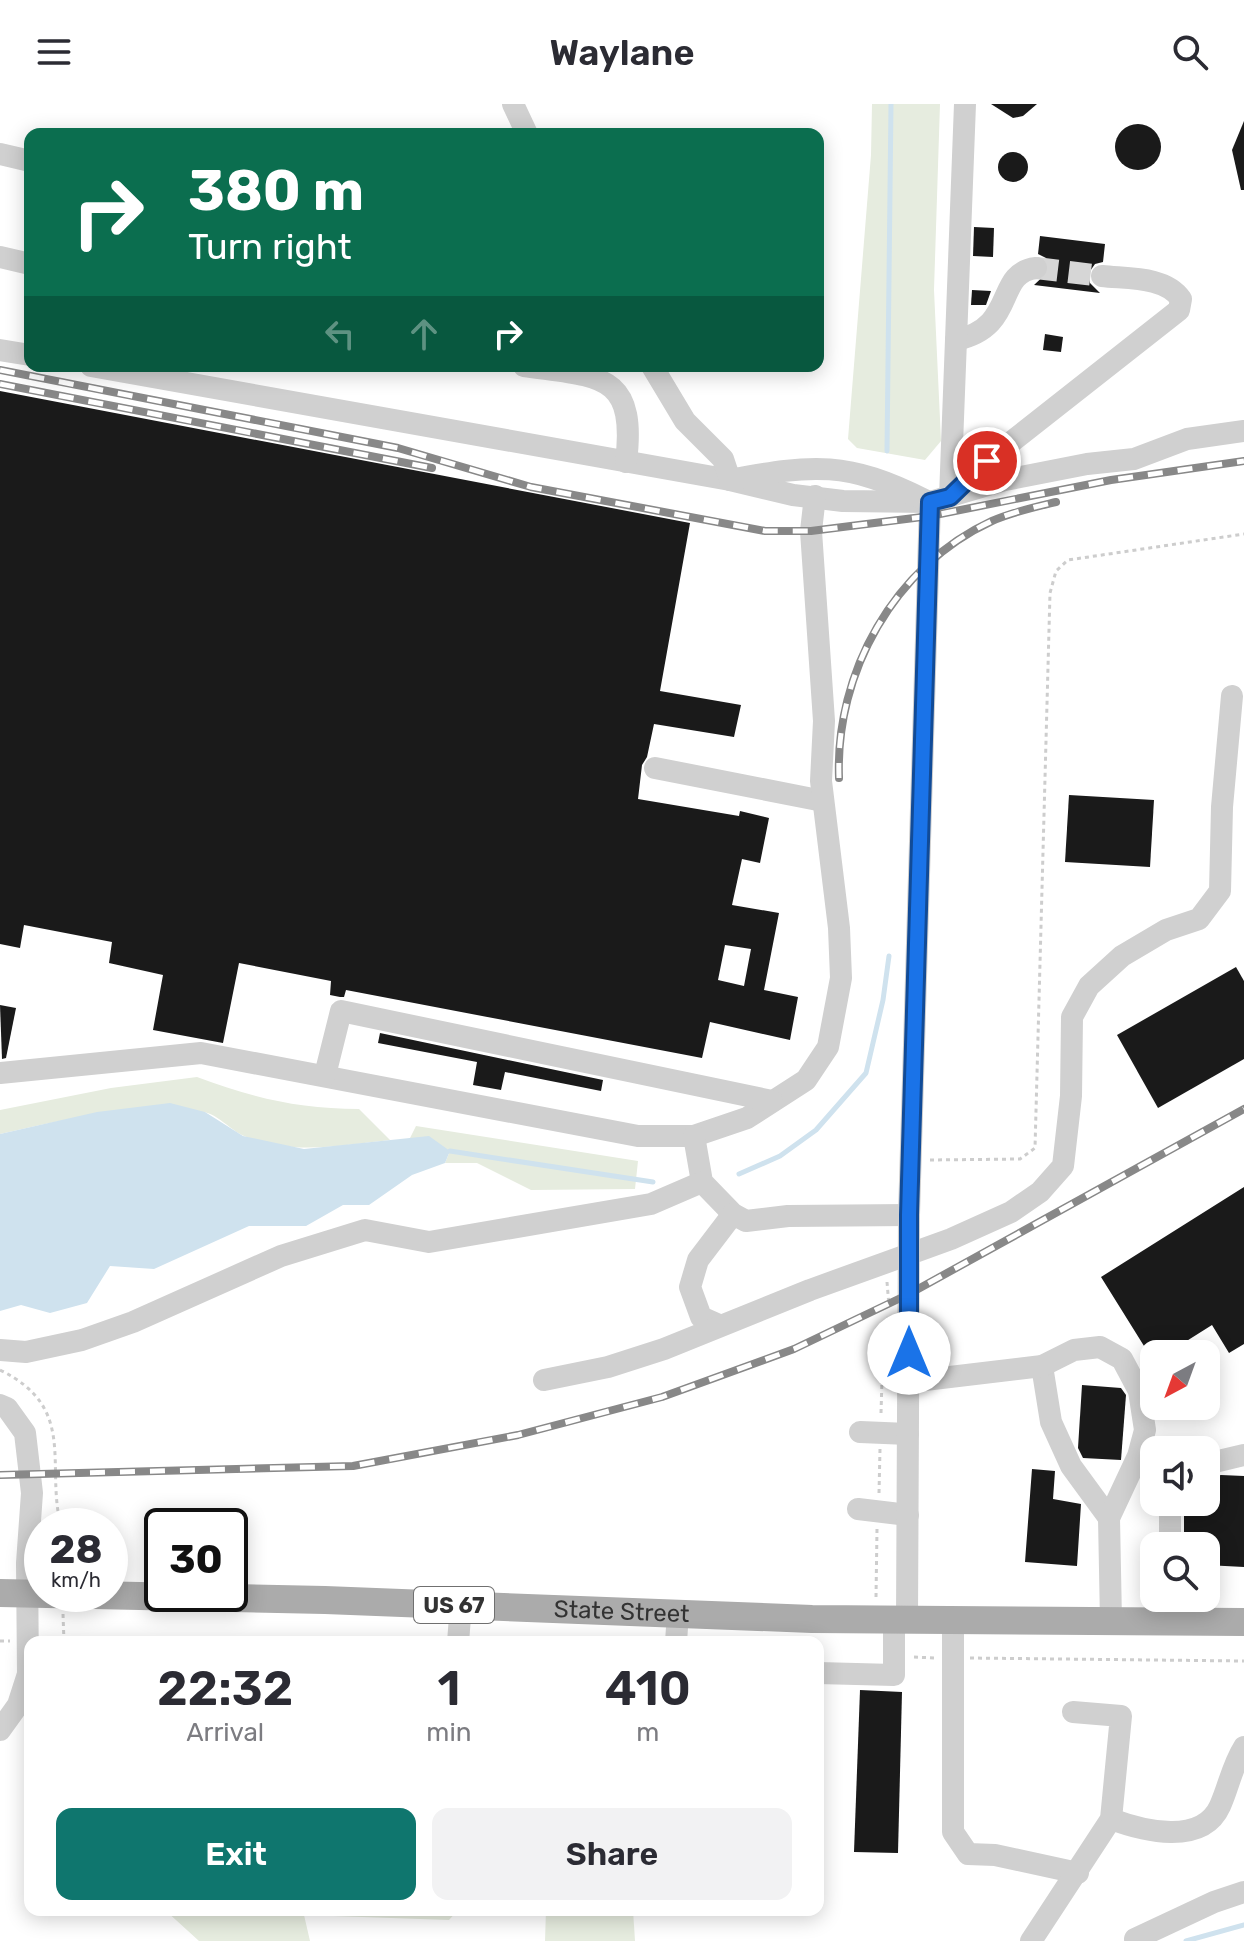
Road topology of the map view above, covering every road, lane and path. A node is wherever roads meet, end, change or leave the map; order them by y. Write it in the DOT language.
graph roads {
  1 [pos="513,104"];
  2 [pos="965,104"];
  3 [pos="524,128"];
  4 [pos="0,154"];
  5 [pos="24,160"];
  6 [pos="0,257"];
  7 [pos="24,263"];
  8 [pos="1036,268"];
  9 [pos="1102,276"];
  10 [pos="956,340"];
  11 [pos="0,350"];
  12 [pos="24,354"];
  13 [pos="156,372"];
  14 [pos="557,372"];
  15 [pos="656,372"];
  16 [pos="200,376"];
  17 [pos="1244,431"];
  18 [pos="626,462"];
  19 [pos="730,480"];
  20 [pos="815,496"];
  21 [pos="940,500"];
  22 [pos="1244,534"];
  23 [pos="1232,696"];
  24 [pos="655,768"];
  25 [pos="823,801"];
  26 [pos="0,1073"];
  27 [pos="325,1075"];
  28 [pos="772,1101"];
  29 [pos="694,1136"];
  30 [pos="911,1160"];
  31 [pos="702,1182"];
  32 [pos="733,1214"];
  33 [pos="909,1215"];
  34 [pos="899,1257"];
  35 [pos="719,1325"];
  36 [pos="0,1350"];
  37 [pos="1042,1366"];
  38 [pos="544,1380"];
  39 [pos="908,1382"];
  40 [pos="0,1405"];
  41 [pos="870,1432"];
  42 [pos="908,1434"];
  43 [pos="1244,1455"];
  44 [pos="1220,1461"];
  45 [pos="31,1508"];
  46 [pos="868,1510"];
  47 [pos="908,1515"];
  48 [pos="1109,1518"];
  49 [pos="0,1593"];
  50 [pos="24,1594"];
  51 [pos="128,1597"];
  52 [pos="461,1605"];
  53 [pos="28,1612"];
  54 [pos="63,1612"];
  55 [pos="1163,1612"];
  56 [pos="1186,1612"];
  57 [pos="678,1613"];
  58 [pos="893,1619"];
  59 [pos="953,1620"];
  60 [pos="1111,1621"];
  61 [pos="1244,1622"];
  62 [pos="28,1636"];
  63 [pos="64,1636"];
  64 [pos="458,1636"];
  65 [pos="676,1636"];
  66 [pos="895,1657"];
  67 [pos="955,1658"];
  68 [pos="1244,1661"];
  69 [pos="824,1673"];
  70 [pos="24,1686"];
  71 [pos="1073,1712"];
  72 [pos="0,1730"];
  73 [pos="1244,1747"];
  74 [pos="1111,1819"];
  75 [pos="1078,1873"];
  76 [pos="1244,1892"];
  77 [pos="1135,1939"];
  78 [pos="1031,1941"];
  1 -- 3 [label="street"];
  2 -- 10 [label="street"];
  4 -- 5 [label="street"];
  6 -- 7 [label="street"];
  8 -- 10 [label="street"];
  9 -- 21 [label="street"];
  10 -- 21 [label="street"];
  11 -- 12 [label="street"];
  13 -- 16 [label="street"];
  14 -- 18 [label="street"];
  15 -- 19 [label="street"];
  16 -- 18 [label="street"];
  17 -- 21 [label="street"];
  18 -- 19 [label="street"];
  19 -- 20 [label="street"];
  19 -- 21 [label="street"];
  20 -- 21 [label="street"];
  20 -- 25 [label="street"];
  21 -- 30 [label="street"];
  22 -- 30 [label="path"];
  23 -- 34 [label="street"];
  24 -- 25 [label="street"];
  25 -- 28 [label="street"];
  26 -- 27 [label="street"];
  27 -- 28 [label="street"];
  27 -- 29 [label="street"];
  28 -- 29 [label="street"];
  29 -- 31 [label="street"];
  30 -- 33 [label="street"];
  31 -- 32 [label="street"];
  31 -- 36 [label="street"];
  32 -- 33 [label="street"];
  32 -- 35 [label="street"];
  33 -- 34 [label="street"];
  34 -- 35 [label="street"];
  34 -- 39 [label="street"];
  34 -- 41 [label="path"];
  35 -- 38 [label="street"];
  37 -- 39 [label="street"];
  37 -- 48 [label="street"];
  37 -- 48 [label="street"];
  39 -- 42 [label="street"];
  40 -- 45 [label="street"];
  41 -- 42 [label="street"];
  41 -- 46 [label="path"];
  42 -- 47 [label="street"];
  43 -- 44 [label="street"];
  46 -- 47 [label="street"];
  46 -- 58 [label="path"];
  47 -- 58 [label="street"];
  48 -- 60 [label="street"];
  49 -- 50 [label="main road, State Street / US 67"];
  51 -- 52 [label="main road, State Street / US 67"];
  52 -- 57 [label="main road, State Street / US 67"];
  52 -- 64 [label="street"];
  53 -- 62 [label="street"];
  54 -- 63 [label="path"];
  55 -- 60 [label="main road, State Street / US 67"];
  56 -- 61 [label="main road, State Street / US 67"];
  57 -- 58 [label="main road, State Street / US 67"];
  57 -- 65 [label="street"];
  58 -- 59 [label="main road, State Street / US 67"];
  58 -- 66 [label="street"];
  59 -- 60 [label="main road, State Street / US 67"];
  59 -- 67 [label="street"];
  66 -- 67 [label="path"];
  66 -- 69 [label="street"];
  67 -- 68 [label="path"];
  67 -- 75 [label="street"];
  70 -- 72 [label="street"];
  71 -- 74 [label="street"];
  73 -- 74 [label="street"];
  74 -- 75 [label="street"];
  75 -- 78 [label="street"];
  76 -- 77 [label="street"];
}
